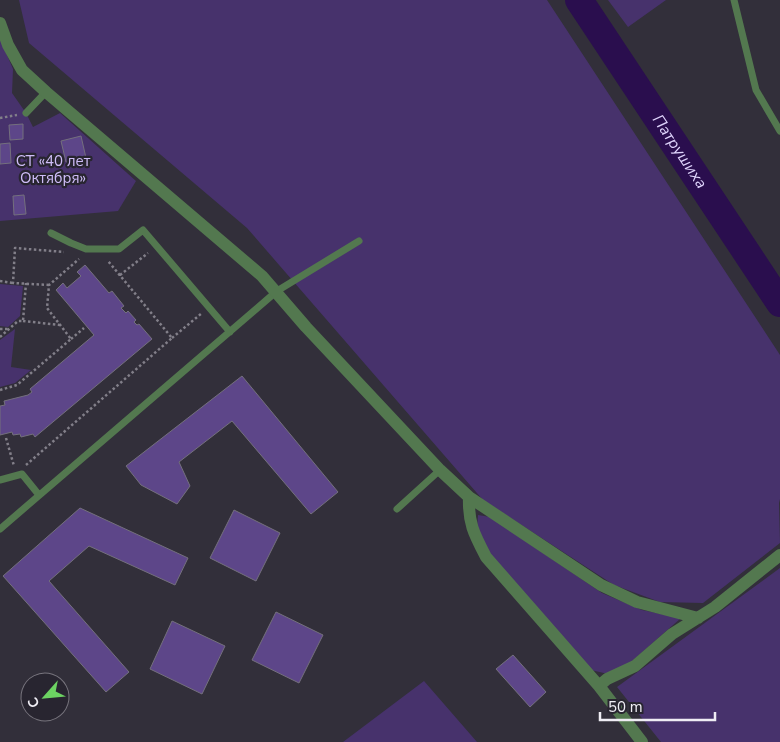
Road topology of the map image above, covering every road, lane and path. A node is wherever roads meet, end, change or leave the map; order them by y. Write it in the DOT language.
graph roads {
  1 [pos="734,0"];
  2 [pos="0,23"];
  3 [pos="46,92"];
  4 [pos="26,113"];
  5 [pos="0,118"];
  6 [pos="780,131"];
  7 [pos="51,233"];
  8 [pos="360,241"];
  9 [pos="156,246"];
  10 [pos="68,252"];
  11 [pos="85,254"];
  12 [pos="103,256"];
  13 [pos="120,275"];
  14 [pos="0,281"];
  15 [pos="12,283"];
  16 [pos="26,283"];
  17 [pos="49,285"];
  18 [pos="276,292"];
  19 [pos="209,307"];
  20 [pos="22,321"];
  21 [pos="60,325"];
  22 [pos="84,328"];
  23 [pos="0,329"];
  24 [pos="9,329"];
  25 [pos="230,332"];
  26 [pos="0,337"];
  27 [pos="172,338"];
  28 [pos="71,339"];
  29 [pos="0,390"];
  30 [pos="9,469"];
  31 [pos="440,470"];
  32 [pos="0,480"];
  33 [pos="39,495"];
  34 [pos="469,497"];
  35 [pos="397,509"];
  36 [pos="0,529"];
  37 [pos="780,555"];
  38 [pos="698,618"];
  39 [pos="599,686"];
  40 [pos="642,742"];
  1 -- 6 [label="lane"];
  2 -- 3 [label="street"];
  3 -- 4 [label="lane"];
  3 -- 18 [label="street"];
  4 -- 5 [label="path"];
  7 -- 9 [label="lane"];
  8 -- 18 [label="lane"];
  9 -- 13 [label="path"];
  9 -- 19 [label="lane"];
  10 -- 15 [label="path"];
  11 -- 17 [label="path"];
  12 -- 13 [label="path"];
  13 -- 27 [label="path"];
  14 -- 15 [label="path"];
  15 -- 16 [label="path"];
  16 -- 17 [label="path"];
  16 -- 20 [label="path"];
  17 -- 21 [label="path"];
  18 -- 25 [label="lane"];
  18 -- 31 [label="street"];
  19 -- 25 [label="lane"];
  19 -- 27 [label="path"];
  20 -- 21 [label="path"];
  20 -- 24 [label="path"];
  21 -- 28 [label="path"];
  22 -- 28 [label="path"];
  23 -- 24 [label="path"];
  24 -- 26 [label="path"];
  25 -- 33 [label="lane"];
  27 -- 30 [label="path"];
  28 -- 29 [label="path"];
  31 -- 34 [label="street"];
  31 -- 35 [label="lane"];
  32 -- 33 [label="lane"];
  33 -- 36 [label="lane"];
  34 -- 38 [label="street"];
  34 -- 39 [label="street"];
  37 -- 38 [label="street"];
  38 -- 39 [label="street"];
  39 -- 40 [label="street"];
}
